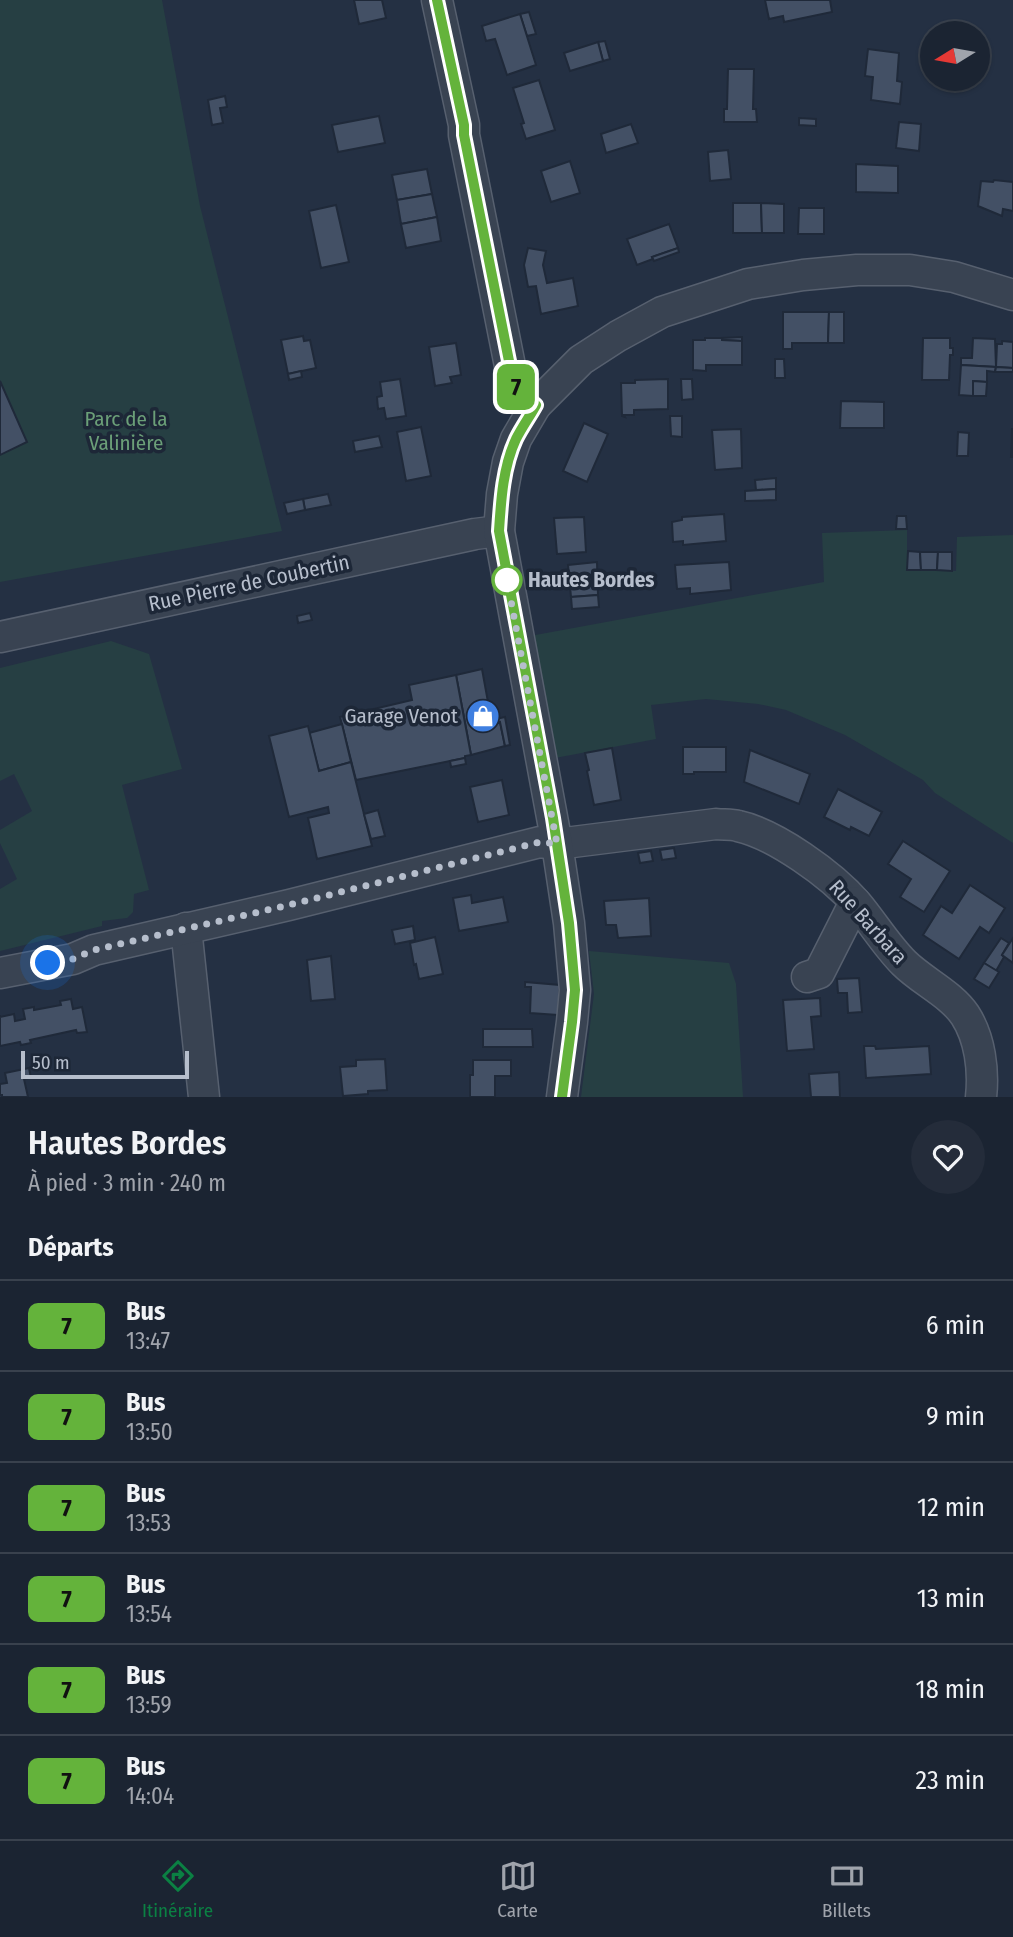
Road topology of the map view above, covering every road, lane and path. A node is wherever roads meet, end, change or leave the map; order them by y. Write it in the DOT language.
graph roads {
  1 [pos="437,0"];
  2 [pos="1013,295"];
  3 [pos="536,405"];
  4 [pos="499,531"];
  5 [pos="0,638"];
  6 [pos="557,844"];
  7 [pos="855,902"];
  8 [pos="186,928"];
  9 [pos="0,973"];
  10 [pos="807,977"];
  11 [pos="204,1097"];
  12 [pos="562,1097"];
  13 [pos="981,1097"];
  1 -- 3 [label="street"];
  2 -- 3 [label="street"];
  3 -- 4 [label="street"];
  4 -- 5 [label="street, Rue Pierre de Coubertin"];
  4 -- 6 [label="street"];
  6 -- 7 [label="street, Rue Barbara"];
  6 -- 8 [label="street, Rue Barbara"];
  6 -- 12 [label="street"];
  7 -- 10 [label="street"];
  7 -- 13 [label="street, Rue Barbara"];
  8 -- 9 [label="street, Rue Barbara"];
  8 -- 11 [label="street"];
}
